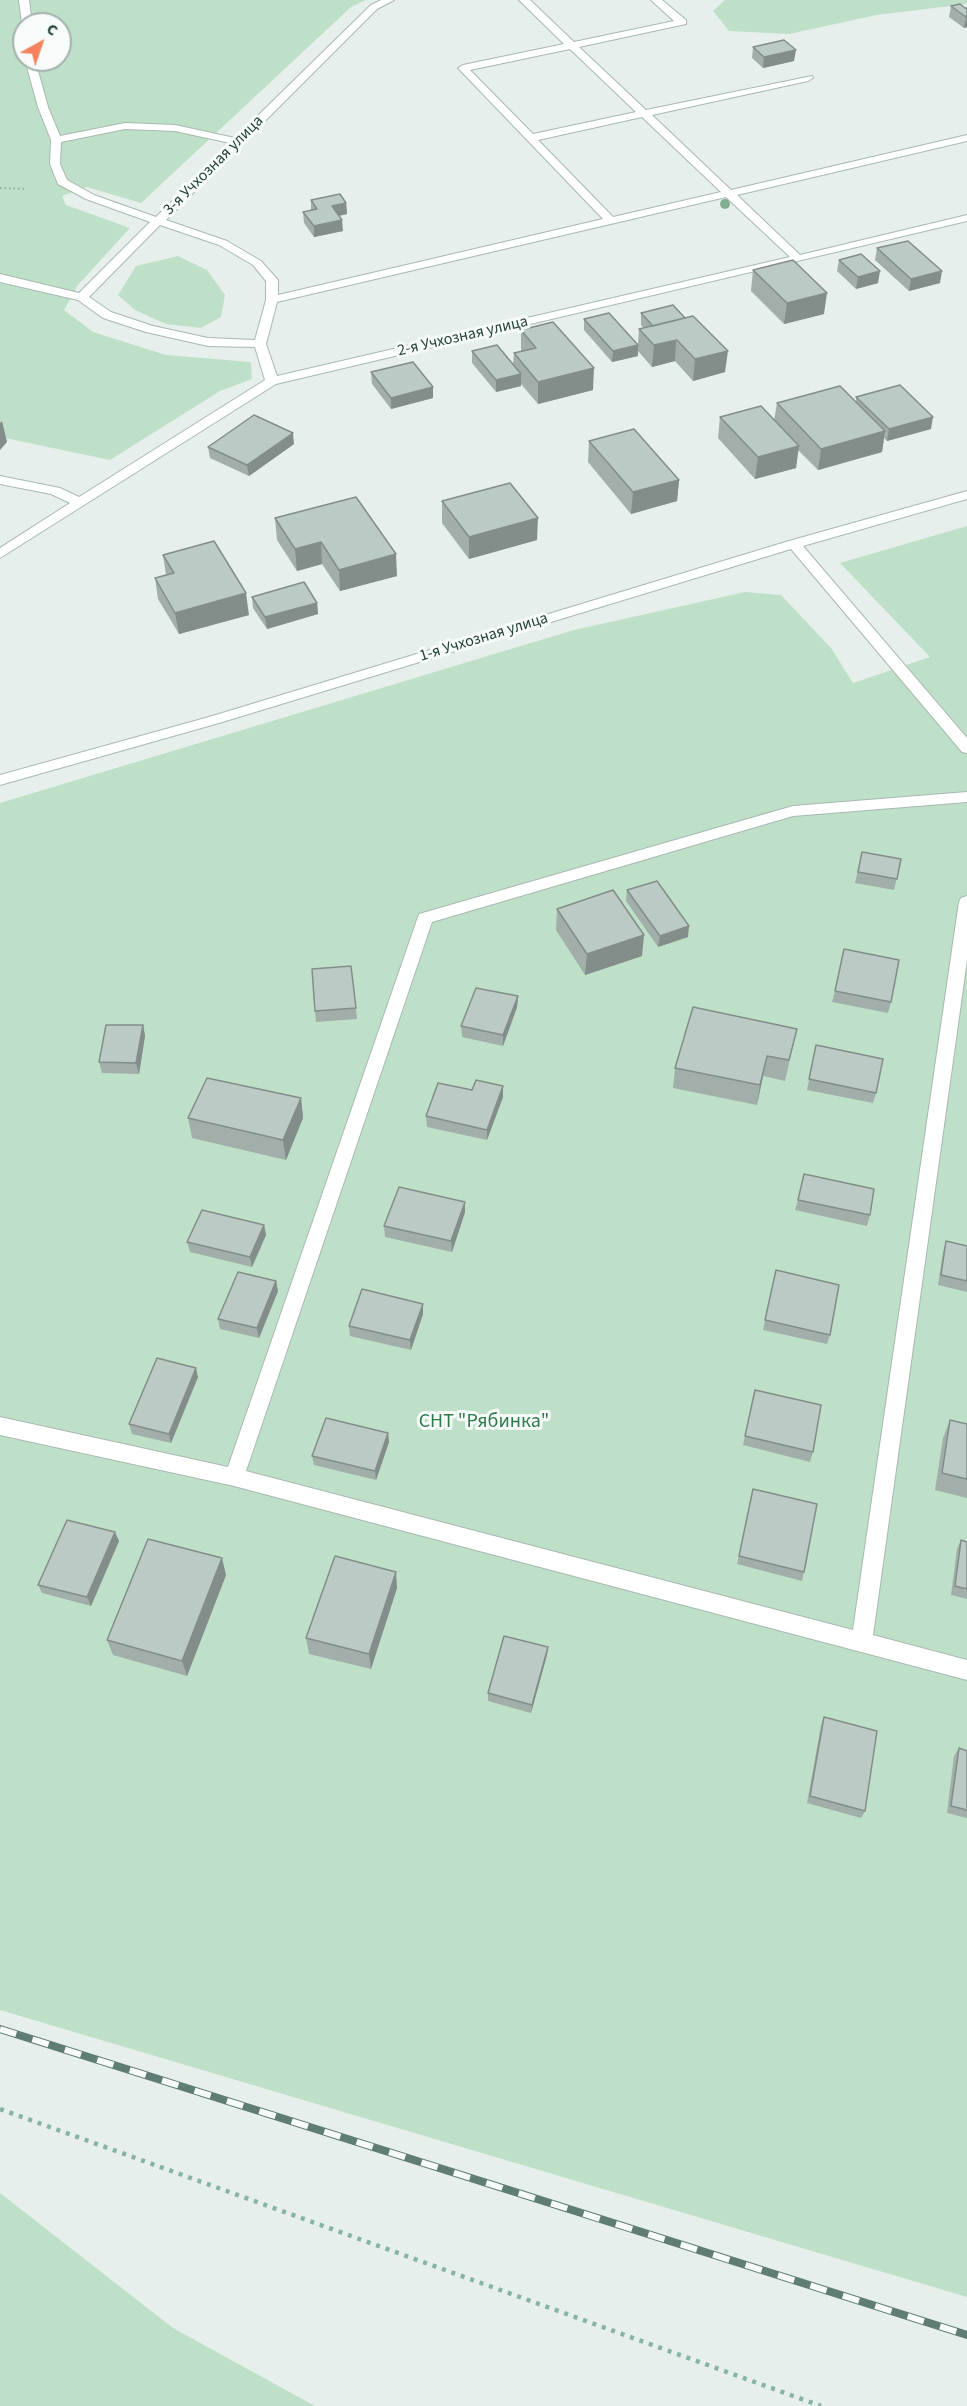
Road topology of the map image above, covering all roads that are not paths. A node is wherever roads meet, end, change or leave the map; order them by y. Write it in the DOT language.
graph roads {
  1 [pos="389,0"];
  2 [pos="524,0"];
  3 [pos="656,0"];
  4 [pos="572,45"];
  5 [pos="33,72"];
  6 [pos="808,78"];
  7 [pos="644,113"];
  8 [pos="531,138"];
  9 [pos="967,138"];
  10 [pos="56,140"];
  11 [pos="238,142"];
  12 [pos="729,194"];
  13 [pos="967,218"];
  14 [pos="158,221"];
  15 [pos="611,221"];
  16 [pos="798,259"];
  17 [pos="0,278"];
  18 [pos="82,297"];
  19 [pos="272,300"];
  20 [pos="260,344"];
  21 [pos="272,381"];
  22 [pos="0,480"];
  23 [pos="967,495"];
  24 [pos="79,502"];
  25 [pos="794,544"];
  26 [pos="0,554"];
  27 [pos="967,748"];
  28 [pos="0,780"];
  29 [pos="967,797"];
  30 [pos="967,902"];
  31 [pos="0,1426"];
  32 [pos="234,1477"];
  33 [pos="861,1642"];
  34 [pos="967,1670"];
  1 -- 11 [label="street, 3-я Учхозная улица"];
  2 -- 4 [label="street"];
  3 -- 4 [label="street"];
  4 -- 7 [label="street"];
  4 -- 8 [label="street"];
  5 -- 10 [label="street"];
  6 -- 7 [label="street"];
  7 -- 8 [label="street"];
  7 -- 12 [label="street"];
  8 -- 15 [label="street"];
  9 -- 12 [label="street"];
  10 -- 11 [label="street"];
  10 -- 14 [label="street"];
  11 -- 14 [label="street, 3-я Учхозная улица"];
  12 -- 15 [label="street"];
  12 -- 16 [label="street"];
  13 -- 16 [label="street, 2-я Учхозная улица"];
  14 -- 18 [label="street"];
  14 -- 19 [label="street, 3-я Учхозная улица"];
  15 -- 19 [label="street"];
  16 -- 21 [label="street, 2-я Учхозная улица"];
  17 -- 18 [label="street"];
  18 -- 20 [label="street"];
  19 -- 20 [label="street, 3-я Учхозная улица"];
  20 -- 21 [label="street"];
  21 -- 24 [label="street, 2-я Учхозная улица"];
  22 -- 24 [label="street"];
  23 -- 25 [label="street, 1-я Учхозная улица"];
  24 -- 26 [label="street, 2-я Учхозная улица"];
  25 -- 27 [label="street"];
  25 -- 28 [label="street, 1-я Учхозная улица"];
  29 -- 32 [label="street"];
  30 -- 33 [label="street"];
  31 -- 32 [label="street"];
  32 -- 33 [label="street"];
  33 -- 34 [label="street"];
}
